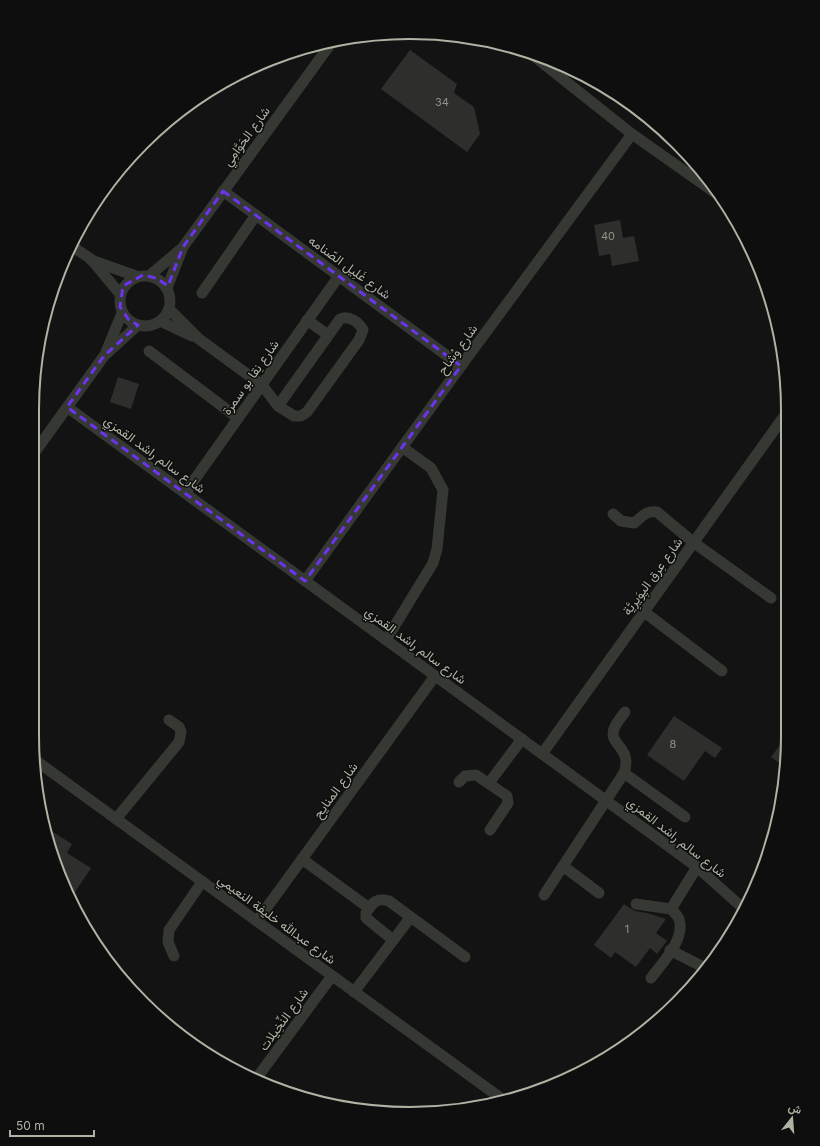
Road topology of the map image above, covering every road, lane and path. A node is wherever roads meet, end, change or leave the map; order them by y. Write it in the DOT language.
graph roads {
  1 [pos="327,49"];
  2 [pos="544,64"];
  3 [pos="632,134"];
  4 [pos="706,187"];
  5 [pos="223,191"];
  6 [pos="256,215"];
  7 [pos="183,247"];
  8 [pos="76,249"];
  9 [pos="91,260"];
  10 [pos="136,276"];
  11 [pos="149,276"];
  12 [pos="339,276"];
  13 [pos="167,288"];
  14 [pos="202,293"];
  15 [pos="120,294"];
  16 [pos="169,309"];
  17 [pos="122,313"];
  18 [pos="307,320"];
  19 [pos="160,321"];
  20 [pos="138,325"];
  21 [pos="328,335"];
  22 [pos="200,339"];
  23 [pos="149,351"];
  24 [pos="104,356"];
  25 [pos="461,366"];
  26 [pos="262,385"];
  27 [pos="278,406"];
  28 [pos="67,407"];
  29 [pos="238,418"];
  30 [pos="781,421"];
  31 [pos="39,446"];
  32 [pos="402,447"];
  33 [pos="185,494"];
  34 [pos="613,514"];
  35 [pos="693,542"];
  36 [pos="305,581"];
  37 [pos="771,598"];
  38 [pos="643,611"];
  39 [pos="386,640"];
  40 [pos="722,671"];
  41 [pos="435,676"];
  42 [pos="625,712"];
  43 [pos="169,720"];
  44 [pos="522,739"];
  45 [pos="542,754"];
  46 [pos="40,764"];
  47 [pos="624,773"];
  48 [pos="459,782"];
  49 [pos="489,783"];
  50 [pos="606,800"];
  51 [pos="685,817"];
  52 [pos="116,819"];
  53 [pos="490,830"];
  54 [pos="302,859"];
  55 [pos="563,866"];
  56 [pos="697,867"];
  57 [pos="202,882"];
  58 [pos="599,893"];
  59 [pos="544,895"];
  60 [pos="636,904"];
  61 [pos="740,906"];
  62 [pos="369,908"];
  63 [pos="671,909"];
  64 [pos="410,918"];
  65 [pos="257,921"];
  66 [pos="393,940"];
  67 [pos="670,950"];
  68 [pos="174,956"];
  69 [pos="465,957"];
  70 [pos="701,966"];
  71 [pos="332,976"];
  72 [pos="651,978"];
  73 [pos="354,992"];
  74 [pos="259,1075"];
  75 [pos="498,1096"];
  1 -- 5 [label="street, شارع الحَوَّامِي"];
  2 -- 3 [label="street"];
  3 -- 4 [label="street"];
  3 -- 25 [label="street, شارع وُشاح"];
  5 -- 6 [label="street, شارع غَلِيل الصّنامه"];
  5 -- 7 [label="street, شارع الحَوَّامِي"];
  6 -- 12 [label="street, شارع غَلِيل الصّنامه"];
  6 -- 14 [label="street"];
  7 -- 11 [label="street, شارع الحَوَّامِي"];
  7 -- 13 [label="street, شارع الحَوَّامِي"];
  8 -- 9 [label="street"];
  9 -- 10 [label="street"];
  9 -- 15 [label="street"];
  10 -- 11 [label="street"];
  10 -- 15 [label="street"];
  11 -- 13 [label="street"];
  12 -- 18 [label="street, شارع نِقا بو سمرة"];
  12 -- 25 [label="street, شارع غَلِيل الصّنامه"];
  13 -- 16 [label="street"];
  15 -- 17 [label="street"];
  16 -- 19 [label="street"];
  16 -- 22 [label="street"];
  17 -- 20 [label="street"];
  17 -- 24 [label="street"];
  18 -- 21 [label="street"];
  18 -- 26 [label="street, شارع نِقا بو سمرة"];
  19 -- 20 [label="street"];
  19 -- 22 [label="street"];
  20 -- 24 [label="street"];
  21 -- 27 [label="street"];
  21 -- 27 [label="street"];
  22 -- 26 [label="street"];
  23 -- 29 [label="street"];
  24 -- 28 [label="street"];
  25 -- 32 [label="street, شارع وُشاح"];
  26 -- 27 [label="street"];
  26 -- 29 [label="street, شارع نِقا بو سمرة"];
  28 -- 31 [label="street"];
  28 -- 33 [label="street, شارع سالم راشد القمزي"];
  29 -- 33 [label="street, شارع نِقا بو سمرة"];
  30 -- 35 [label="street, شارع عِرق اليِوَيرِيَّة"];
  32 -- 36 [label="street, شارع وُشاح"];
  32 -- 39 [label="street"];
  33 -- 36 [label="street, شارع سالم راشد القمزي"];
  34 -- 35 [label="street"];
  35 -- 37 [label="street"];
  35 -- 38 [label="street, شارع عِرق اليِوَيرِيَّة"];
  36 -- 39 [label="street, شارع سالم راشد القمزي"];
  38 -- 40 [label="street"];
  38 -- 45 [label="street, شارع عِرق اليِوَيرِيَّة"];
  39 -- 41 [label="street, شارع سالم راشد القمزي"];
  41 -- 44 [label="street, شارع سالم راشد القمزي"];
  41 -- 54 [label="street, شارع المنايح"];
  42 -- 47 [label="street"];
  43 -- 52 [label="street"];
  44 -- 45 [label="street, شارع سالم راشد القمزي"];
  44 -- 49 [label="street"];
  45 -- 50 [label="street, شارع سالم راشد القمزي"];
  46 -- 52 [label="street, شارع عبدالله خليفة النعيمي"];
  47 -- 50 [label="street"];
  47 -- 51 [label="street"];
  48 -- 49 [label="street"];
  49 -- 53 [label="street"];
  50 -- 55 [label="street"];
  50 -- 56 [label="street, شارع سالم راشد القمزي"];
  52 -- 57 [label="street, شارع عبدالله خليفة النعيمي"];
  54 -- 62 [label="street"];
  54 -- 65 [label="street, شارع المنايح"];
  55 -- 58 [label="street"];
  55 -- 59 [label="street"];
  56 -- 61 [label="street, شارع سالم راشد القمزي"];
  56 -- 63 [label="street"];
  57 -- 65 [label="street, شارع عبدالله خليفة النعيمي"];
  57 -- 68 [label="street"];
  60 -- 63 [label="street"];
  62 -- 64 [label="street"];
  62 -- 66 [label="street"];
  63 -- 67 [label="street"];
  64 -- 66 [label="street"];
  64 -- 69 [label="street"];
  65 -- 71 [label="street, شارع عبدالله خليفة النعيمي"];
  66 -- 73 [label="street"];
  67 -- 70 [label="street"];
  67 -- 72 [label="street"];
  71 -- 73 [label="street, شارع عبدالله خليفة النعيمي"];
  71 -- 74 [label="street, شارع النِّخِيلات"];
  73 -- 75 [label="street, شارع عبدالله خليفة النعيمي"];
}
